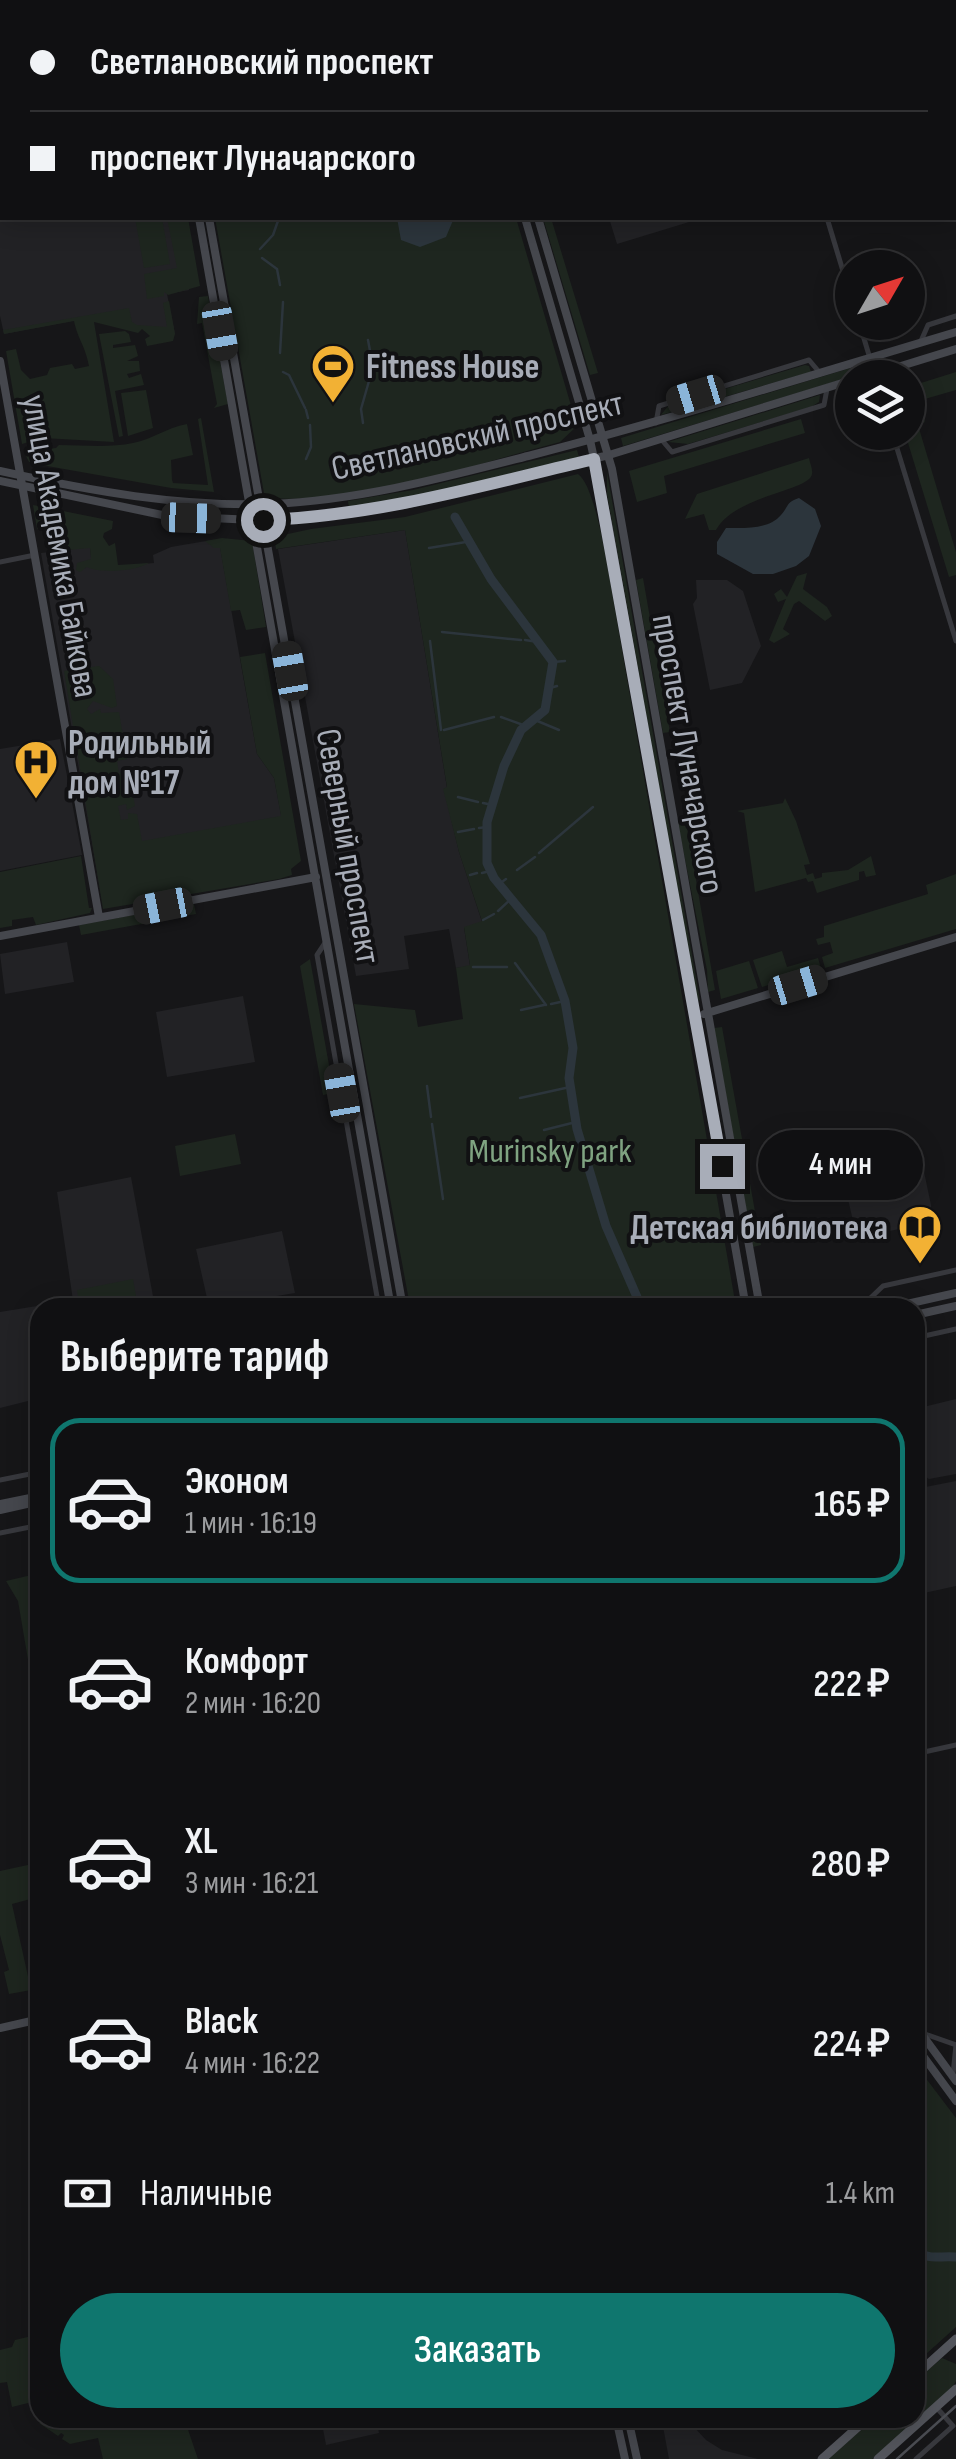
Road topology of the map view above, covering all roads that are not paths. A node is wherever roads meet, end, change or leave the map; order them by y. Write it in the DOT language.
graph roads {
  1 [pos="199,220"];
  2 [pos="209,220"];
  3 [pos="525,220"];
  4 [pos="539,220"];
  5 [pos="828,220"];
  6 [pos="837,250"];
  7 [pos="956,316"];
  8 [pos="956,332"];
  9 [pos="864,340"];
  10 [pos="921,342"];
  11 [pos="956,349"];
  12 [pos="870,358"];
  13 [pos="923,360"];
  14 [pos="0,361"];
  15 [pos="820,373"];
  16 [pos="835,385"];
  17 [pos="827,388"];
  18 [pos="656,423"];
  19 [pos="604,436"];
  20 [pos="662,438"];
  21 [pos="590,440"];
  22 [pos="898,450"];
  23 [pos="609,455"];
  24 [pos="594,459"];
  25 [pos="0,471"];
  26 [pos="0,481"];
  27 [pos="21,481"];
  28 [pos="339,498"];
  29 [pos="256,504"];
  30 [pos="341,514"];
  31 [pos="258,520"];
  32 [pos="35,555"];
  33 [pos="0,562"];
  34 [pos="956,641"];
  35 [pos="321,876"];
  36 [pos="99,918"];
  37 [pos="0,936"];
  38 [pos="956,937"];
  39 [pos="327,939"];
  40 [pos="707,1013"];
  41 [pos="695,1015"];
  42 [pos="956,1270"];
  43 [pos="956,1293"];
  44 [pos="378,1298"];
  45 [pos="389,1298"];
  46 [pos="400,1298"];
  47 [pos="744,1298"];
  48 [pos="758,1298"];
  49 [pos="870,1298"];
  50 [pos="925,1300"];
  51 [pos="956,1306"];
  52 [pos="925,1313"];
  53 [pos="956,1329"];
  54 [pos="925,1336"];
  55 [pos="30,1474"];
  56 [pos="0,1480"];
  57 [pos="30,1501"];
  58 [pos="0,1507"];
  59 [pos="30,1527"];
  60 [pos="0,1534"];
  61 [pos="956,1745"];
  62 [pos="925,1752"];
  63 [pos="30,2021"];
  64 [pos="0,2028"];
  65 [pos="925,2032"];
  66 [pos="925,2040"];
  67 [pos="925,2059"];
  68 [pos="954,2078"];
  69 [pos="956,2102"];
  70 [pos="956,2339"];
  71 [pos="925,2367"];
  72 [pos="956,2389"];
  73 [pos="936,2407"];
  74 [pos="925,2417"];
  75 [pos="618,2428"];
  76 [pos="630,2428"];
  77 [pos="857,2428"];
  78 [pos="913,2428"];
  79 [pos="624,2459"];
  80 [pos="637,2459"];
  81 [pos="822,2459"];
  82 [pos="878,2459"];
  83 [pos="916,2459"];
  1 -- 29 [label="main road, Северный проспект"];
  2 -- 29 [label="main road, Северный проспект"];
  3 -- 21 [label="main road, проспект Луначарского"];
  4 -- 19 [label="main road, проспект Луначарского"];
  5 -- 6 [label="street"];
  7 -- 10 [label="street"];
  8 -- 10 [label="main road, Светлановский проспект"];
  9 -- 12 [label="street"];
  10 -- 12 [label="main road, Светлановский проспект"];
  11 -- 13 [label="main road"];
  12 -- 15 [label="main road, Светлановский проспект"];
  14 -- 27 [label="main road, улица Академика Байкова"];
  15 -- 18 [label="main road, Светлановский проспект"];
  15 -- 18 [label="street"];
  16 -- 17 [label="main road, Светлановский проспект"];
  17 -- 20 [label="main road, Светлановский проспект"];
  17 -- 20 [label="street"];
  18 -- 19 [label="main road, Светлановский проспект"];
  19 -- 21 [label="main road, Светлановский проспект"];
  19 -- 23 [label="main road, проспект Луначарского"];
  20 -- 23 [label="main road, Светлановский проспект"];
  21 -- 24 [label="main road, проспект Луначарского"];
  21 -- 28 [label="main road, Светлановский проспект"];
  22 -- 34 [label="street"];
  23 -- 24 [label="main road, Светлановский проспект"];
  23 -- 40 [label="main road, проспект Луначарского"];
  24 -- 30 [label="main road, Светлановский проспект"];
  24 -- 41 [label="main road, проспект Луначарского"];
  25 -- 27 [label="main road, Светлановский проспект"];
  26 -- 27 [label="main road, Светлановский проспект"];
  27 -- 29 [label="main road, Светлановский проспект"];
  27 -- 31 [label="main road, Светлановский проспект"];
  27 -- 32 [label="main road, улица Академика Байкова"];
  28 -- 29 [label="main road, Светлановский проспект"];
  28 -- 30 [label="main road"];
  29 -- 31 [label="main road, Северный проспект"];
  30 -- 31 [label="main road, Светлановский проспект"];
  31 -- 35 [label="main road, Северный проспект"];
  32 -- 33 [label="street"];
  32 -- 36 [label="main road, улица Академика Байкова"];
  35 -- 36 [label="main road"];
  35 -- 39 [label="main road, Северный проспект"];
  35 -- 46 [label="main road, Северный проспект"];
  36 -- 37 [label="main road"];
  38 -- 40 [label="main road"];
  39 -- 44 [label="street"];
  39 -- 45 [label="main road, Северный проспект"];
  40 -- 41 [label="main road"];
  40 -- 48 [label="main road, проспект Луначарского"];
  41 -- 47 [label="main road, проспект Луначарского"];
  42 -- 49 [label="street"];
  43 -- 50 [label="main road"];
  51 -- 52 [label="main road"];
  53 -- 54 [label="street"];
  55 -- 56 [label="street"];
  57 -- 58 [label="main road"];
  59 -- 60 [label="street"];
  61 -- 62 [label="street"];
  63 -- 64 [label="main road"];
  65 -- 68 [label="street"];
  66 -- 68 [label="main road"];
  67 -- 69 [label="main road"];
  70 -- 71 [label="main road"];
  72 -- 73 [label="main road"];
  73 -- 74 [label="main road"];
  73 -- 83 [label="street"];
  75 -- 79 [label="main road"];
  76 -- 80 [label="main road"];
  77 -- 81 [label="main road"];
  78 -- 82 [label="main road"];
}
